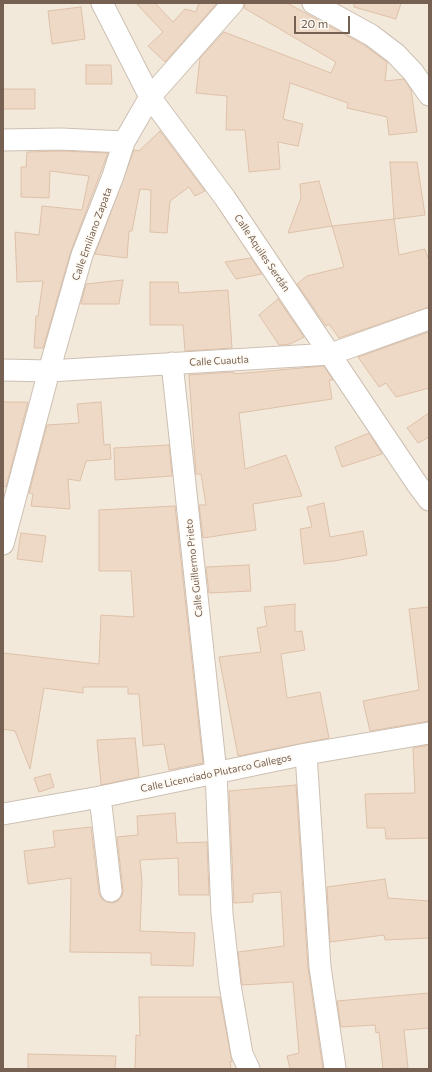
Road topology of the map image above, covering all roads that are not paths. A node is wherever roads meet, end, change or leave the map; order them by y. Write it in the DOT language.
graph roads {
  1 [pos="102,3"];
  2 [pos="233,3"];
  3 [pos="313,3"];
  4 [pos="429,95"];
  5 [pos="150,97"];
  6 [pos="3,140"];
  7 [pos="124,142"];
  8 [pos="429,319"];
  9 [pos="331,354"];
  10 [pos="172,363"];
  11 [pos="3,370"];
  12 [pos="49,371"];
  13 [pos="429,500"];
  14 [pos="3,544"];
  15 [pos="429,733"];
  16 [pos="306,754"];
  17 [pos="216,773"];
  18 [pos="100,797"];
  19 [pos="3,814"];
  20 [pos="111,891"];
  21 [pos="335,1068"];
  22 [pos="249,1069"];
  1 -- 5 [label="street, Calle Aquiles Serdán"];
  2 -- 5 [label="street, Calle Emiliano Zapata"];
  3 -- 4 [label="street"];
  5 -- 7 [label="street, Calle Emiliano Zapata"];
  5 -- 9 [label="street, Calle Aquiles Serdán"];
  6 -- 7 [label="street"];
  7 -- 12 [label="street, Calle Emiliano Zapata"];
  8 -- 9 [label="street, Calle Cuautla"];
  9 -- 10 [label="street, Calle Cuautla"];
  9 -- 13 [label="street, Calle Aquiles Serdán"];
  10 -- 12 [label="street, Calle Cuautla"];
  10 -- 17 [label="street, Calle Guillermo Prieto"];
  11 -- 12 [label="street, Calle Cuautla"];
  12 -- 14 [label="street, Calle Emiliano Zapata"];
  15 -- 16 [label="street, Calle Licenciado Plutarco Gallegos"];
  16 -- 17 [label="street, Calle Licenciado Plutarco Gallegos"];
  16 -- 21 [label="street"];
  17 -- 18 [label="street, Calle Licenciado Plutarco Gallegos"];
  17 -- 22 [label="street, Calle Guillermo Prieto"];
  18 -- 19 [label="street, Calle Licenciado Plutarco Gallegos"];
  18 -- 20 [label="street"];
}
